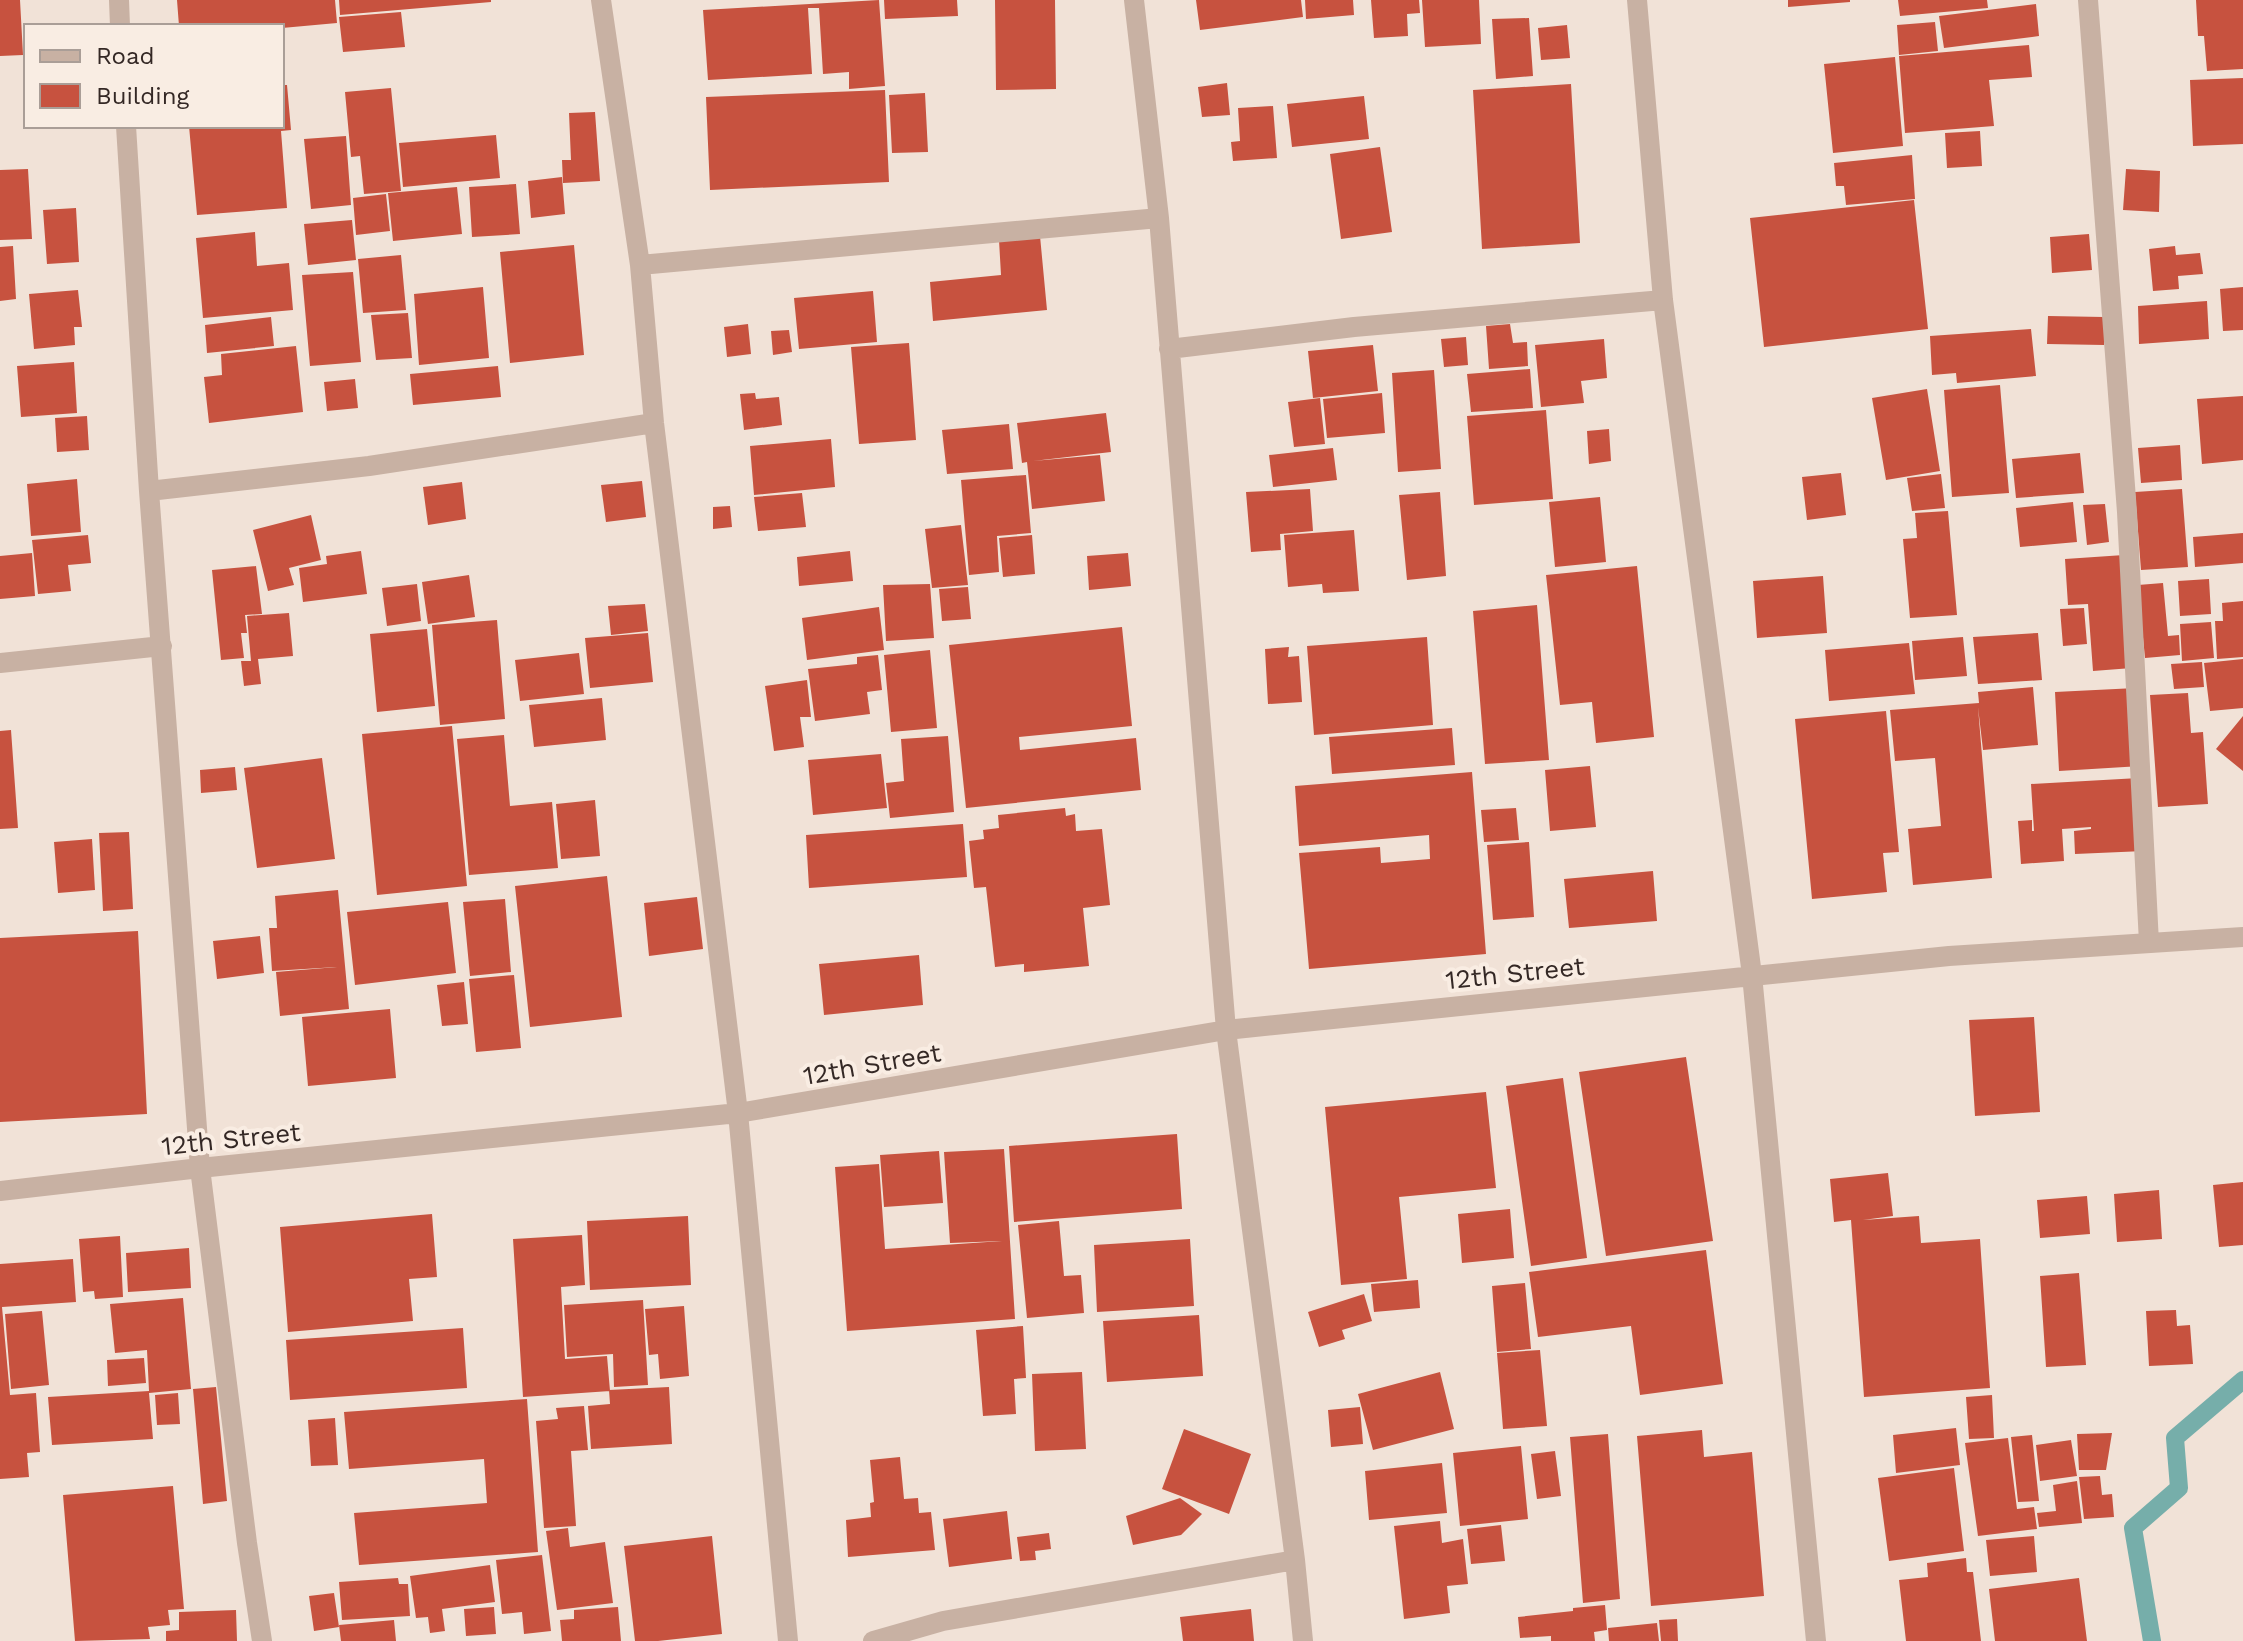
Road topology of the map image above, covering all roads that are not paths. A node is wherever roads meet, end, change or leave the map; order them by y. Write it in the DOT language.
graph roads {
  1 [pos="119,0"];
  2 [pos="601,0"];
  3 [pos="1134,0"];
  4 [pos="1637,0"];
  5 [pos="2088,0"];
  6 [pos="120,24"];
  7 [pos="126,128"];
  8 [pos="1159,218"];
  9 [pos="640,265"];
  10 [pos="1663,300"];
  11 [pos="1169,349"];
  12 [pos="654,423"];
  13 [pos="149,491"];
  14 [pos="162,646"];
  15 [pos="0,663"];
  16 [pos="2243,937"];
  17 [pos="2149,943"];
  18 [pos="1752,975"];
  19 [pos="1226,1030"];
  20 [pos="738,1113"];
  21 [pos="200,1168"];
  22 [pos="0,1191"];
  23 [pos="1295,1560"];
  24 [pos="262,1641"];
  25 [pos="788,1641"];
  26 [pos="873,1641"];
  27 [pos="1303,1641"];
  28 [pos="1816,1641"];
  1 -- 6 [label="street"];
  2 -- 9 [label="street"];
  3 -- 8 [label="street"];
  4 -- 10 [label="street"];
  5 -- 17 [label="street"];
  7 -- 13 [label="street"];
  8 -- 9 [label="street"];
  8 -- 11 [label="street"];
  9 -- 12 [label="street"];
  10 -- 11 [label="street"];
  10 -- 18 [label="street"];
  11 -- 19 [label="street"];
  12 -- 13 [label="street"];
  12 -- 20 [label="street"];
  13 -- 14 [label="street"];
  14 -- 15 [label="street"];
  14 -- 21 [label="street"];
  16 -- 17 [label="street, 12th Street"];
  17 -- 18 [label="street, 12th Street"];
  18 -- 19 [label="street, 12th Street"];
  18 -- 28 [label="street"];
  19 -- 20 [label="street, 12th Street"];
  19 -- 23 [label="street"];
  20 -- 21 [label="street, 12th Street"];
  20 -- 25 [label="street"];
  21 -- 22 [label="street, 12th Street"];
  21 -- 24 [label="street"];
  23 -- 26 [label="street"];
  23 -- 27 [label="street"];
}
